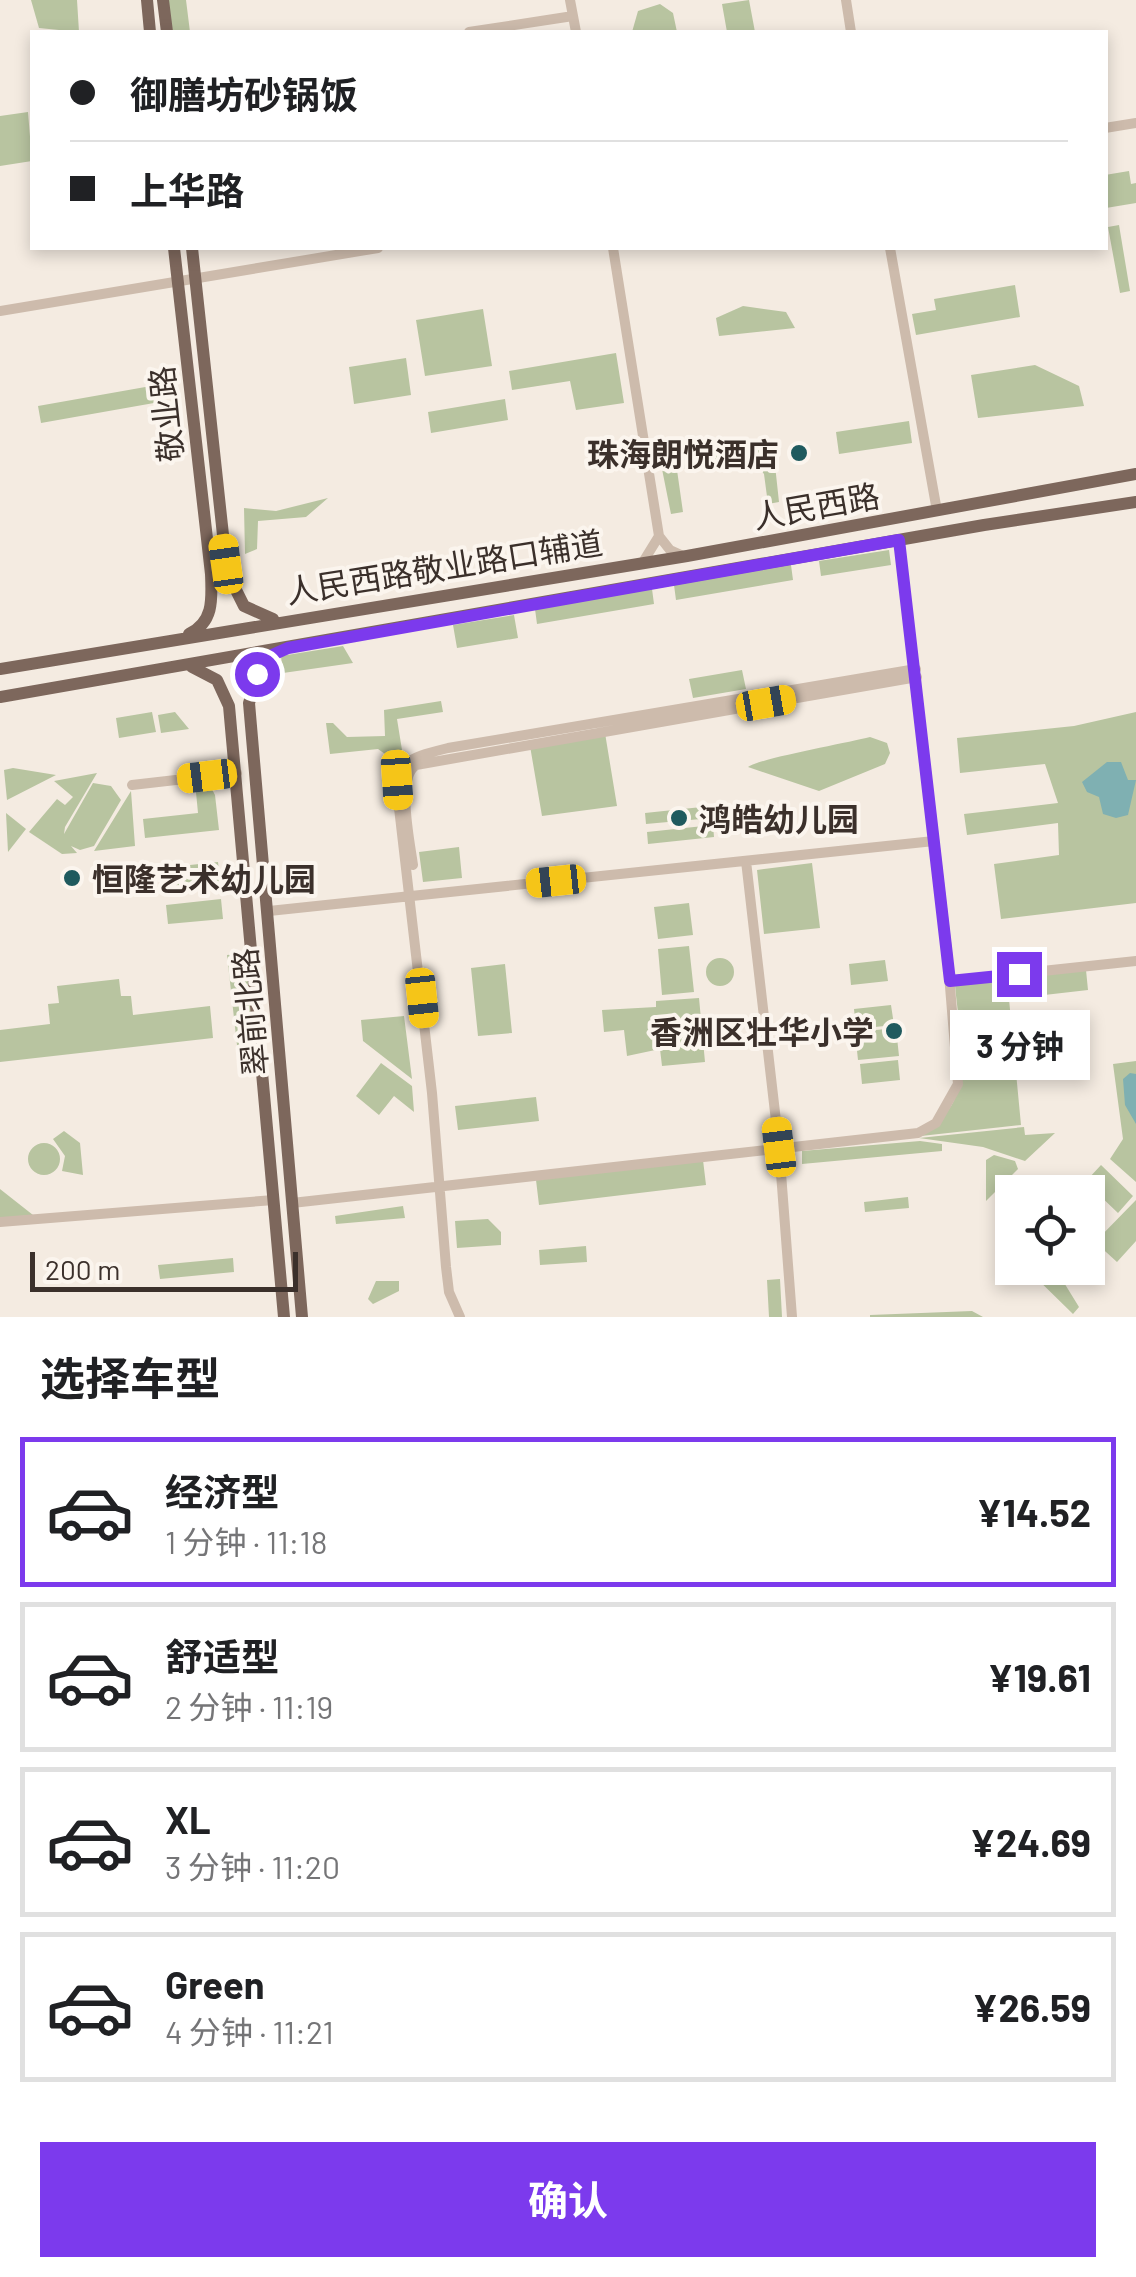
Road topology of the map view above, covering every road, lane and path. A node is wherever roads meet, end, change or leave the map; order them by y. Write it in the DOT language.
graph roads {
  1 [pos="147,0"];
  2 [pos="163,0"];
  3 [pos="570,0"];
  4 [pos="846,0"];
  5 [pos="573,16"];
  6 [pos="150,30"];
  7 [pos="166,30"];
  8 [pos="482,30"];
  9 [pos="576,30"];
  10 [pos="852,30"];
  11 [pos="1136,123"];
  12 [pos="1108,128"];
  13 [pos="174,250"];
  14 [pos="192,250"];
  15 [pos="364,250"];
  16 [pos="613,250"];
  17 [pos="890,250"];
  18 [pos="196,274"];
  19 [pos="178,278"];
  20 [pos="0,311"];
  21 [pos="1136,474"];
  22 [pos="1014,496"];
  23 [pos="1136,502"];
  24 [pos="937,511"];
  25 [pos="1018,522"];
  26 [pos="659,536"];
  27 [pos="899,540"];
  28 [pos="687,556"];
  29 [pos="662,560"];
  30 [pos="644,562"];
  31 [pos="665,581"];
  32 [pos="285,621"];
  33 [pos="182,637"];
  34 [pos="288,648"];
  35 [pos="184,666"];
  36 [pos="0,669"];
  37 [pos="917,673"];
  38 [pos="0,697"];
  39 [pos="237,773"];
  40 [pos="132,784"];
  41 [pos="934,841"];
  42 [pos="746,861"];
  43 [pos="411,896"];
  44 [pos="268,911"];
  45 [pos="1136,962"];
  46 [pos="950,981"];
  47 [pos="779,1147"];
  48 [pos="442,1188"];
  49 [pos="274,1200"];
  50 [pos="292,1203"];
  51 [pos="0,1222"];
  52 [pos="284,1317"];
  53 [pos="302,1317"];
  54 [pos="460,1317"];
  55 [pos="792,1317"];
  1 -- 6 [label="main road"];
  2 -- 7 [label="main road"];
  3 -- 5 [label="street"];
  4 -- 10 [label="street"];
  5 -- 8 [label="street"];
  5 -- 9 [label="street"];
  11 -- 12 [label="street"];
  13 -- 19 [label="main road, 敬业路"];
  14 -- 18 [label="main road, 敬业路"];
  15 -- 18 [label="street"];
  16 -- 26 [label="street"];
  17 -- 24 [label="street"];
  18 -- 19 [label="street"];
  18 -- 32 [label="main road, 敬业路"];
  19 -- 20 [label="street"];
  19 -- 33 [label="main road, 敬业路"];
  21 -- 22 [label="main road, 人民西路"];
  22 -- 24 [label="main road, 人民西路"];
  22 -- 25 [label="main road"];
  23 -- 25 [label="main road, 人民西路"];
  24 -- 28 [label="main road, 人民西路"];
  25 -- 27 [label="main road, 人民西路"];
  26 -- 28 [label="street"];
  26 -- 30 [label="street"];
  27 -- 31 [label="main road, 人民西路"];
  27 -- 37 [label="street"];
  28 -- 29 [label="main road, 人民西路"];
  29 -- 30 [label="main road, 人民西路敬业路口辅道"];
  30 -- 32 [label="main road, 人民西路敬业路口辅道"];
  31 -- 34 [label="main road, 人民西路敬业路口辅道"];
  32 -- 33 [label="main road, 人民西路敬业路口辅道"];
  33 -- 36 [label="main road, 人民西路敬业路口辅道"];
  34 -- 35 [label="main road, 人民西路敬业路口辅道"];
  34 -- 44 [label="main road, 翠前北路"];
  35 -- 38 [label="main road, 人民西路敬业路口辅道"];
  35 -- 39 [label="main road, 翠前北路"];
  37 -- 41 [label="street"];
  37 -- 43 [label="street"];
  39 -- 40 [label="street"];
  39 -- 49 [label="main road, 翠前北路"];
  41 -- 42 [label="street"];
  41 -- 46 [label="street"];
  42 -- 43 [label="street"];
  42 -- 47 [label="street"];
  43 -- 44 [label="street"];
  43 -- 48 [label="street"];
  44 -- 50 [label="main road, 翠前北路"];
  45 -- 46 [label="street"];
  46 -- 47 [label="street"];
  47 -- 48 [label="street"];
  47 -- 55 [label="street"];
  48 -- 50 [label="street"];
  48 -- 54 [label="street"];
  49 -- 51 [label="street"];
  49 -- 52 [label="main road, 翠前北路"];
  50 -- 53 [label="main road, 翠前北路"];
}
